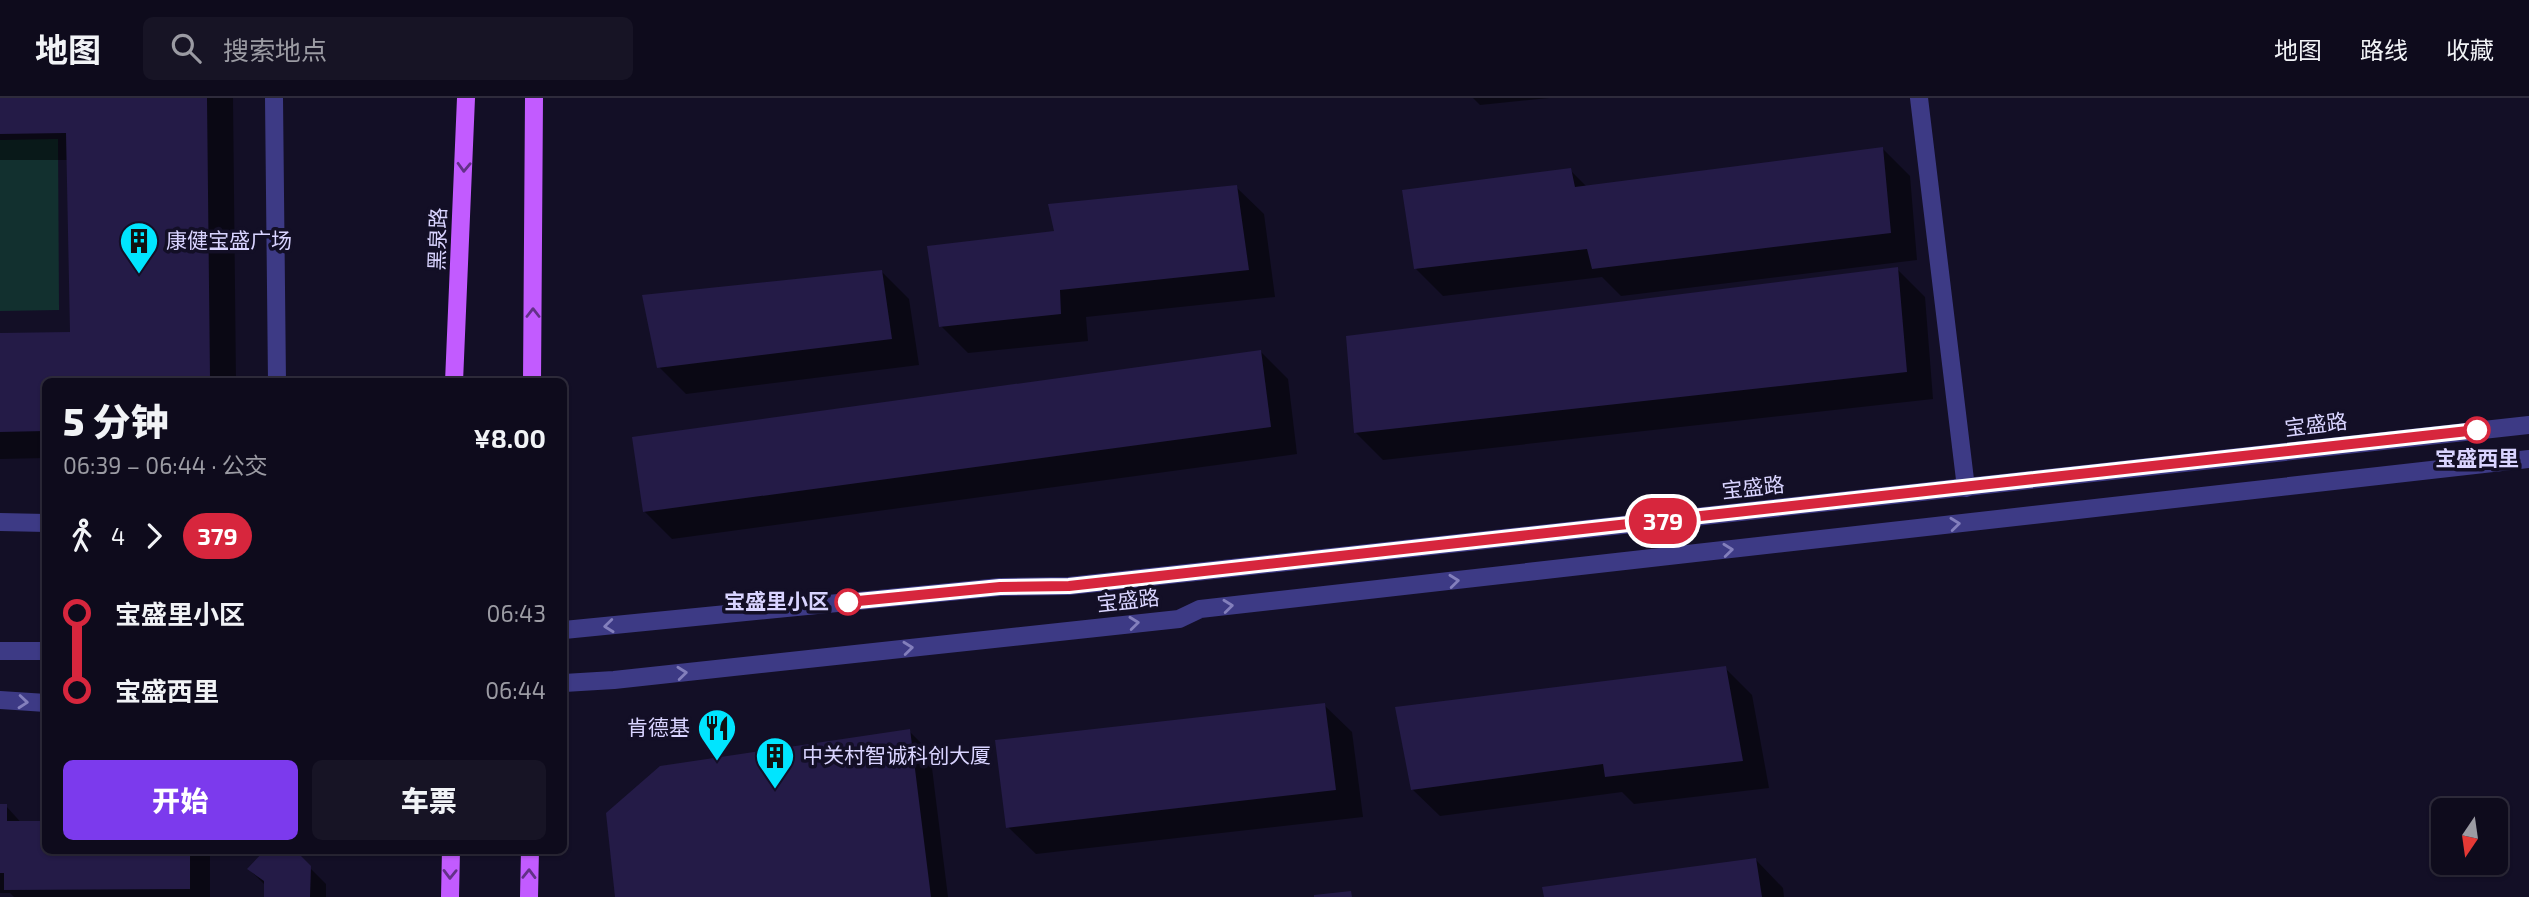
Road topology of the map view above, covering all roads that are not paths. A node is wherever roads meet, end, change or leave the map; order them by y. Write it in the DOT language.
graph roads {
  1 [pos="274,98"];
  2 [pos="466,98"];
  3 [pos="534,98"];
  4 [pos="1919,98"];
  5 [pos="276,378"];
  6 [pos="454,378"];
  7 [pos="532,378"];
  8 [pos="2529,425"];
  9 [pos="2529,459"];
  10 [pos="1966,488"];
  11 [pos="0,522"];
  12 [pos="42,523"];
  13 [pos="567,630"];
  14 [pos="0,651"];
  15 [pos="42,651"];
  16 [pos="567,683"];
  17 [pos="0,700"];
  18 [pos="42,703"];
  19 [pos="451,854"];
  20 [pos="530,854"];
  21 [pos="450,897"];
  22 [pos="529,897"];
  1 -- 5 [label="street"];
  2 -- 6 [label="main road, 黑泉路, one-way"];
  7 -- 3 [label="main road, one-way"];
  4 -- 10 [label="street"];
  8 -- 10 [label="street, 宝盛路"];
  16 -- 9 [label="street, 宝盛路, one-way"];
  10 -- 13 [label="street, 宝盛路, one-way"];
  11 -- 12 [label="street"];
  14 -- 15 [label="street"];
  17 -- 18 [label="street, one-way"];
  19 -- 21 [label="main road, one-way"];
  22 -- 20 [label="main road, one-way"];
}
